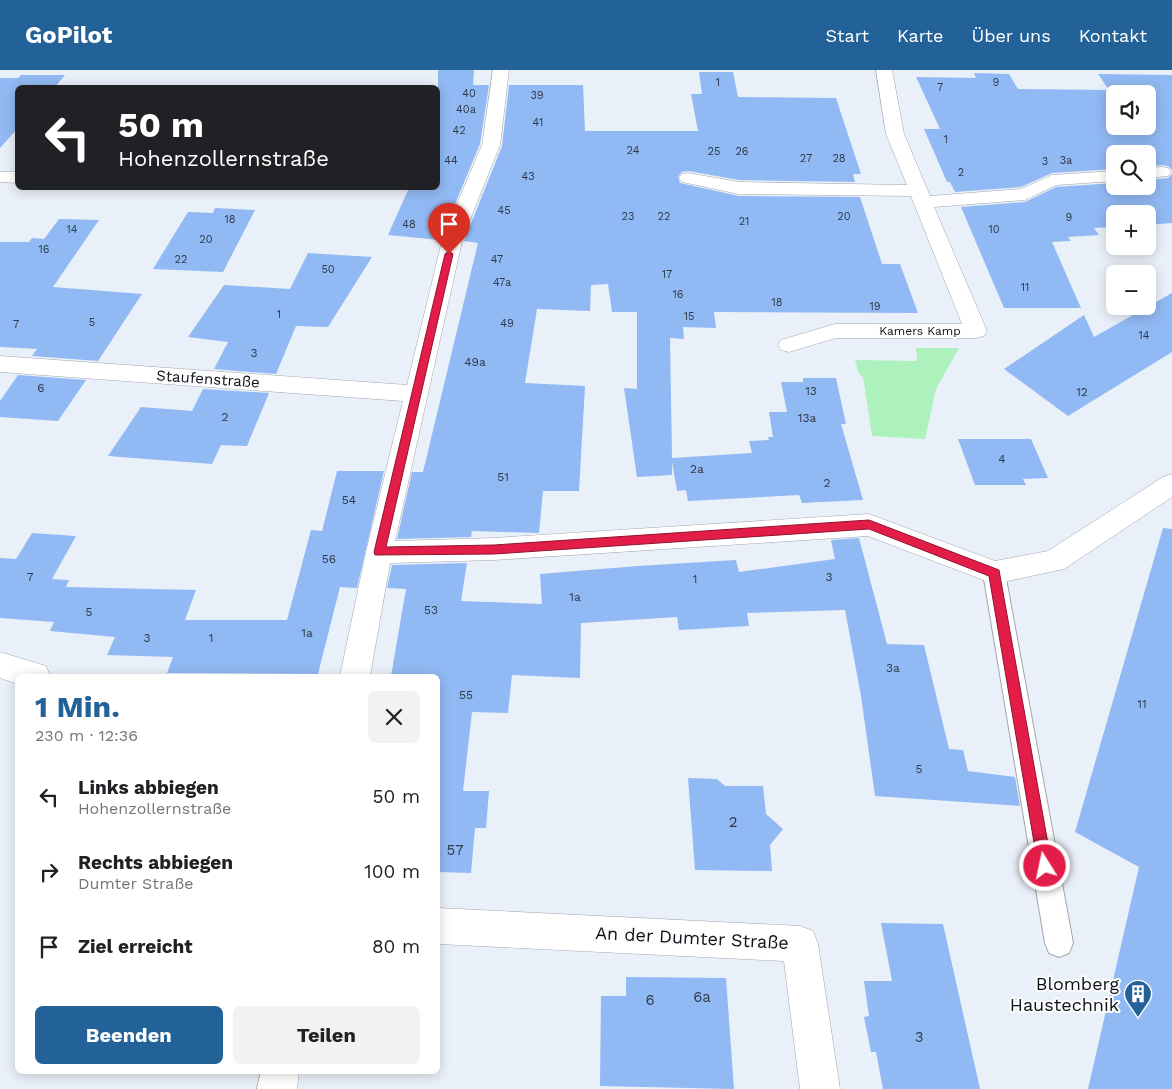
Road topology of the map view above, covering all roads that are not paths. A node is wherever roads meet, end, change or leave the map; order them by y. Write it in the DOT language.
graph roads {
  1 [pos="501,70"];
  2 [pos="884,70"];
  3 [pos="0,177"];
  4 [pos="1106,177"];
  5 [pos="15,178"];
  6 [pos="688,178"];
  7 [pos="921,196"];
  8 [pos="789,345"];
  9 [pos="0,364"];
  10 [pos="417,394"];
  11 [pos="1172,484"];
  12 [pos="379,552"];
  13 [pos="994,573"];
  14 [pos="0,665"];
  15 [pos="29,674"];
  16 [pos="356,674"];
  17 [pos="440,926"];
  18 [pos="1059,943"];
  19 [pos="280,1074"];
  20 [pos="277,1089"];
  21 [pos="820,1089"];
  1 -- 10 [label="street"];
  2 -- 7 [label="street, Kamers Kamp"];
  3 -- 5 [label="street"];
  4 -- 7 [label="street"];
  6 -- 7 [label="street"];
  7 -- 8 [label="street, Kamers Kamp"];
  9 -- 10 [label="street, Staufenstraße"];
  10 -- 12 [label="street"];
  11 -- 13 [label="street"];
  12 -- 13 [label="street"];
  12 -- 16 [label="street"];
  13 -- 18 [label="lane"];
  14 -- 15 [label="street"];
  17 -- 21 [label="street, An der Dumter Straße"];
  19 -- 20 [label="street"];
}
